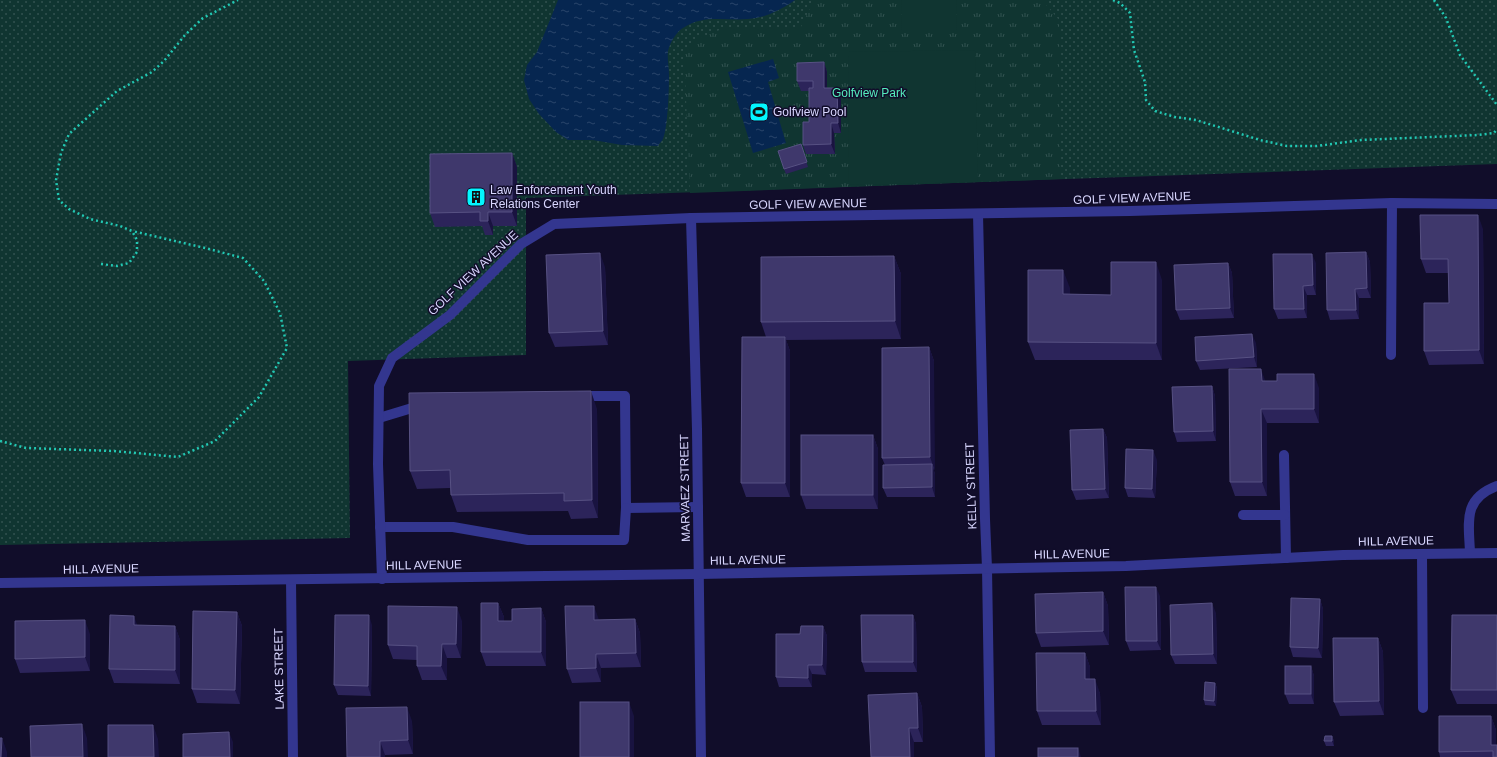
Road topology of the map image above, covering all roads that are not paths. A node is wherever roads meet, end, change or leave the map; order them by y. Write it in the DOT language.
graph roads {
  1 [pos="1392,203"];
  2 [pos="1497,204"];
  3 [pos="978,214"];
  4 [pos="691,218"];
  5 [pos="1391,355"];
  6 [pos="571,396"];
  7 [pos="426,402"];
  8 [pos="379,418"];
  9 [pos="1284,455"];
  10 [pos="1497,486"];
  11 [pos="698,507"];
  12 [pos="626,508"];
  13 [pos="1243,515"];
  14 [pos="1285,515"];
  15 [pos="380,527"];
  16 [pos="1470,553"];
  17 [pos="1497,553"];
  18 [pos="1422,554"];
  19 [pos="1286,558"];
  20 [pos="987,568"];
  21 [pos="699,574"];
  22 [pos="382,579"];
  23 [pos="291,580"];
  24 [pos="0,583"];
  25 [pos="1423,708"];
  26 [pos="293,757"];
  27 [pos="701,757"];
  28 [pos="990,757"];
  1 -- 2 [label="street, GOLF VIEW AVENUE"];
  1 -- 3 [label="street, GOLF VIEW AVENUE"];
  1 -- 5 [label="street"];
  3 -- 4 [label="street, GOLF VIEW AVENUE"];
  3 -- 20 [label="street, KELLY STREET"];
  4 -- 8 [label="street, GOLF VIEW AVENUE"];
  4 -- 11 [label="street, MARVAEZ STREET"];
  6 -- 12 [label="street"];
  7 -- 8 [label="street"];
  8 -- 15 [label="street, GOLF VIEW AVENUE"];
  9 -- 14 [label="street"];
  10 -- 16 [label="street"];
  11 -- 12 [label="street"];
  11 -- 21 [label="street, MARVAEZ STREET"];
  12 -- 15 [label="street"];
  13 -- 14 [label="street"];
  14 -- 19 [label="street"];
  15 -- 22 [label="street, GOLF VIEW AVENUE"];
  16 -- 17 [label="street, HILL AVENUE"];
  16 -- 18 [label="street, HILL AVENUE"];
  18 -- 19 [label="street, HILL AVENUE"];
  18 -- 25 [label="street"];
  19 -- 20 [label="street, HILL AVENUE"];
  20 -- 21 [label="street, HILL AVENUE"];
  20 -- 28 [label="street, KELLY STREET"];
  21 -- 22 [label="street, HILL AVENUE"];
  21 -- 27 [label="street, MARVAEZ STREET"];
  22 -- 23 [label="street, HILL AVENUE"];
  23 -- 24 [label="street, HILL AVENUE"];
  23 -- 26 [label="street, LAKE STREET"];
}
